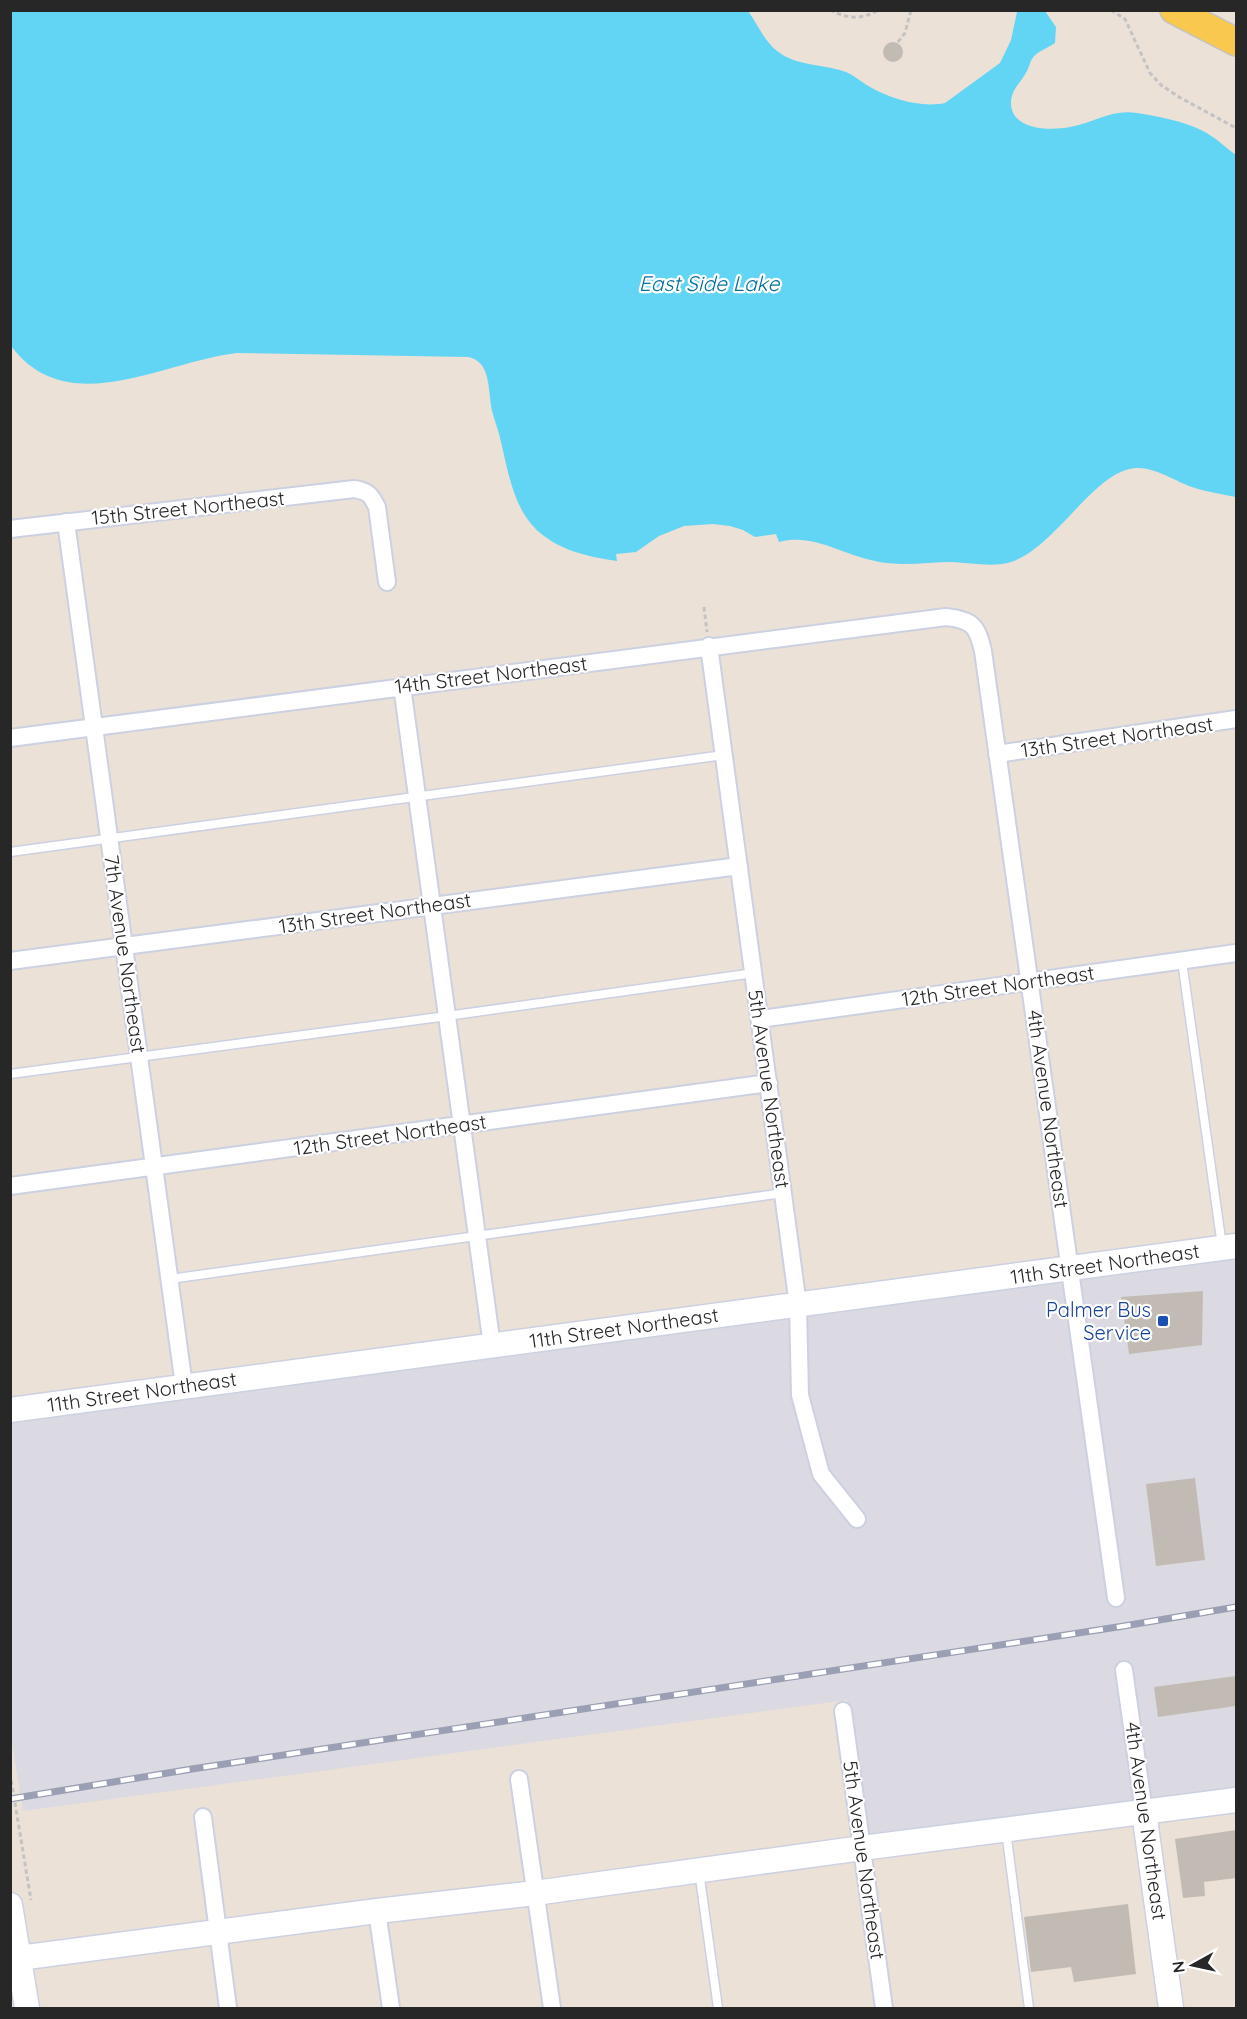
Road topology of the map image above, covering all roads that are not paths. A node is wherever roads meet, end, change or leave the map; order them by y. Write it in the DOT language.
graph roads {
  1 [pos="1179,12"];
  2 [pos="1236,42"];
  3 [pos="66,522"];
  4 [pos="10,529"];
  5 [pos="387,582"];
  6 [pos="971,623"];
  7 [pos="709,646"];
  8 [pos="402,686"];
  9 [pos="1236,719"];
  10 [pos="94,727"];
  11 [pos="10,738"];
  12 [pos="997,754"];
  13 [pos="724,755"];
  14 [pos="417,796"];
  15 [pos="109,837"];
  16 [pos="10,852"];
  17 [pos="739,866"];
  18 [pos="432,905"];
  19 [pos="124,947"];
  20 [pos="1236,953"];
  21 [pos="10,961"];
  22 [pos="1182,961"];
  23 [pos="754,973"];
  24 [pos="1030,982"];
  25 [pos="447,1016"];
  26 [pos="760,1019"];
  27 [pos="139,1056"];
  28 [pos="10,1074"];
  29 [pos="768,1083"];
  30 [pos="462,1125"];
  31 [pos="155,1167"];
  32 [pos="10,1186"];
  33 [pos="783,1193"];
  34 [pos="477,1237"];
  35 [pos="1229,1247"];
  36 [pos="1071,1269"];
  37 [pos="170,1279"];
  38 [pos="798,1305"];
  39 [pos="492,1346"];
  40 [pos="184,1386"];
  41 [pos="10,1410"];
  42 [pos="857,1519"];
  43 [pos="1116,1598"];
  44 [pos="1124,1670"];
  45 [pos="843,1711"];
  46 [pos="519,1779"];
  47 [pos="1236,1800"];
  48 [pos="1144,1812"];
  49 [pos="203,1817"];
  50 [pos="1006,1831"];
  51 [pos="862,1848"];
  52 [pos="699,1870"];
  53 [pos="536,1893"];
  54 [pos="21,1908"];
  55 [pos="377,1911"];
  56 [pos="218,1932"];
  57 [pos="19,1958"];
  58 [pos="27,2008"];
  59 [pos="228,2008"];
  60 [pos="391,2008"];
  61 [pos="552,2008"];
  62 [pos="718,2008"];
  63 [pos="884,2008"];
  64 [pos="1029,2008"];
  65 [pos="1171,2008"];
  1 -- 2 [label="main road"];
  3 -- 4 [label="street, 15th Street Northeast"];
  3 -- 5 [label="street, 15th Street Northeast"];
  3 -- 10 [label="street, 7th Avenue Northeast"];
  6 -- 7 [label="street, 14th Street Northeast"];
  6 -- 12 [label="street, 4th Avenue Northeast"];
  7 -- 8 [label="street, 14th Street Northeast"];
  7 -- 13 [label="street, 5th Avenue Northeast"];
  8 -- 10 [label="street, 14th Street Northeast"];
  8 -- 14 [label="street"];
  9 -- 12 [label="street, 13th Street Northeast"];
  10 -- 11 [label="street, 14th Street Northeast"];
  10 -- 15 [label="street, 7th Avenue Northeast"];
  12 -- 24 [label="street, 4th Avenue Northeast"];
  13 -- 14 [label="lane"];
  13 -- 17 [label="street, 5th Avenue Northeast"];
  14 -- 15 [label="lane"];
  14 -- 18 [label="street"];
  15 -- 16 [label="lane"];
  15 -- 19 [label="street, 7th Avenue Northeast"];
  17 -- 18 [label="street, 13th Street Northeast"];
  17 -- 23 [label="street, 5th Avenue Northeast"];
  18 -- 19 [label="street, 13th Street Northeast"];
  18 -- 25 [label="street"];
  19 -- 21 [label="street, 13th Street Northeast"];
  19 -- 27 [label="street, 7th Avenue Northeast"];
  20 -- 22 [label="street, 12th Street Northeast"];
  22 -- 24 [label="street, 12th Street Northeast"];
  22 -- 35 [label="lane"];
  23 -- 25 [label="lane"];
  23 -- 26 [label="street, 5th Avenue Northeast"];
  24 -- 26 [label="street, 12th Street Northeast"];
  24 -- 36 [label="street, 4th Avenue Northeast"];
  25 -- 27 [label="lane"];
  25 -- 30 [label="street"];
  26 -- 29 [label="street, 5th Avenue Northeast"];
  27 -- 28 [label="lane"];
  27 -- 31 [label="street, 7th Avenue Northeast"];
  29 -- 30 [label="street, 12th Street Northeast"];
  29 -- 33 [label="street, 5th Avenue Northeast"];
  30 -- 31 [label="street, 12th Street Northeast"];
  30 -- 34 [label="street"];
  31 -- 32 [label="street, 12th Street Northeast"];
  31 -- 37 [label="street, 7th Avenue Northeast"];
  33 -- 34 [label="lane"];
  33 -- 38 [label="street, 5th Avenue Northeast"];
  34 -- 37 [label="lane"];
  34 -- 39 [label="street"];
  35 -- 36 [label="street, 11th Street Northeast"];
  36 -- 38 [label="street, 11th Street Northeast"];
  36 -- 43 [label="street, 4th Avenue Northeast"];
  37 -- 40 [label="street, 7th Avenue Northeast"];
  38 -- 39 [label="street, 11th Street Northeast"];
  38 -- 42 [label="street, 5th Avenue Northeast"];
  39 -- 40 [label="street, 11th Street Northeast"];
  40 -- 41 [label="street, 11th Street Northeast"];
  44 -- 48 [label="street, 4th Avenue Northeast"];
  45 -- 51 [label="street, 5th Avenue Northeast"];
  46 -- 53 [label="street"];
  47 -- 48 [label="street"];
  48 -- 50 [label="street"];
  48 -- 65 [label="street, 4th Avenue Northeast"];
  49 -- 56 [label="street"];
  50 -- 51 [label="street"];
  50 -- 64 [label="lane"];
  51 -- 52 [label="street"];
  51 -- 63 [label="street, 5th Avenue Northeast"];
  52 -- 53 [label="street"];
  52 -- 62 [label="lane"];
  53 -- 55 [label="street"];
  53 -- 61 [label="street"];
  54 -- 57 [label="street"];
  55 -- 56 [label="street"];
  55 -- 60 [label="street"];
  56 -- 57 [label="street"];
  56 -- 59 [label="street"];
  57 -- 58 [label="street"];
}
